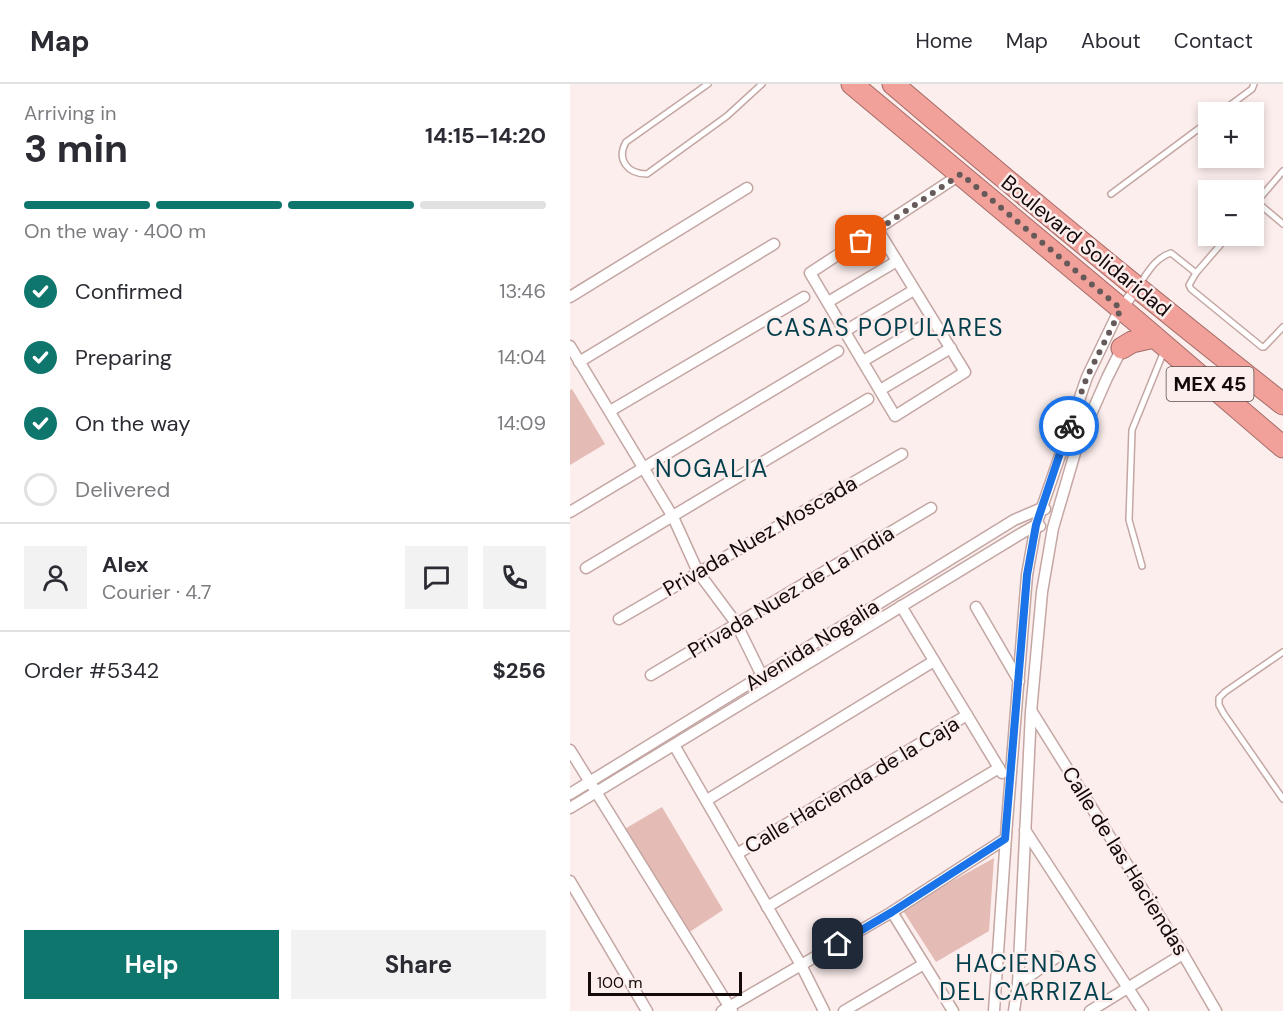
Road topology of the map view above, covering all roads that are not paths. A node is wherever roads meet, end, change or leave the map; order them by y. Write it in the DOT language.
graph roads {
  1 [pos="708,84"];
  2 [pos="762,84"];
  3 [pos="852,84"];
  4 [pos="893,84"];
  5 [pos="1254,84"];
  6 [pos="1234,102"];
  7 [pos="1198,129"];
  8 [pos="1283,171"];
  9 [pos="961,174"];
  10 [pos="747,188"];
  11 [pos="1264,193"];
  12 [pos="1111,194"];
  13 [pos="1264,210"];
  14 [pos="1283,224"];
  15 [pos="878,230"];
  16 [pos="774,244"];
  17 [pos="1219,246"];
  18 [pos="897,261"];
  19 [pos="1196,273"];
  20 [pos="914,290"];
  21 [pos="570,297"];
  22 [pos="804,297"];
  23 [pos="828,302"];
  24 [pos="1139,307"];
  25 [pos="933,320"];
  26 [pos="1283,327"];
  27 [pos="845,331"];
  28 [pos="1160,342"];
  29 [pos="571,348"];
  30 [pos="951,348"];
  31 [pos="1122,348"];
  32 [pos="838,351"];
  33 [pos="863,361"];
  34 [pos="579,362"];
  35 [pos="880,390"];
  36 [pos="868,399"];
  37 [pos="1283,404"];
  38 [pos="609,411"];
  39 [pos="1283,447"];
  40 [pos="902,454"];
  41 [pos="643,467"];
  42 [pos="931,508"];
  43 [pos="1042,508"];
  44 [pos="1057,511"];
  45 [pos="570,512"];
  46 [pos="673,517"];
  47 [pos="1036,525"];
  48 [pos="1053,528"];
  49 [pos="1142,566"];
  50 [pos="586,568"];
  51 [pos="698,572"];
  52 [pos="901,606"];
  53 [pos="976,607"];
  54 [pos="619,619"];
  55 [pos="736,623"];
  56 [pos="1283,652"];
  57 [pos="934,662"];
  58 [pos="651,675"];
  59 [pos="761,676"];
  60 [pos="1019,681"];
  61 [pos="768,688"];
  62 [pos="1031,712"];
  63 [pos="967,715"];
  64 [pos="674,745"];
  65 [pos="570,750"];
  66 [pos="999,768"];
  67 [pos="1010,786"];
  68 [pos="593,787"];
  69 [pos="570,794"];
  70 [pos="1283,799"];
  71 [pos="707,800"];
  72 [pos="570,808"];
  73 [pos="1025,830"];
  74 [pos="1005,839"];
  75 [pos="737,854"];
  76 [pos="1023,869"];
  77 [pos="1003,870"];
  78 [pos="570,881"];
  79 [pos="767,907"];
  80 [pos="892,912"];
  81 [pos="1184,954"];
  82 [pos="1057,957"];
  83 [pos="924,964"];
  84 [pos="801,965"];
  85 [pos="1018,984"];
  86 [pos="1129,988"];
  87 [pos="728,1010"];
  88 [pos="648,1011"];
  89 [pos="824,1011"];
  90 [pos="844,1011"];
  91 [pos="953,1011"];
  92 [pos="994,1011"];
  93 [pos="1014,1011"];
  94 [pos="1090,1011"];
  95 [pos="1143,1011"];
  96 [pos="1216,1011"];
  1 -- 2 [label="lane"];
  3 -- 9 [label="highway, Boulevard Solidaridad / MEX 45"];
  4 -- 24 [label="highway, Boulevard Solidaridad / MEX 45"];
  5 -- 6 [label="lane"];
  7 -- 12 [label="lane"];
  8 -- 11 [label="lane"];
  9 -- 15 [label="street"];
  9 -- 24 [label="highway, Boulevard Solidaridad / MEX 45"];
  10 -- 21 [label="street"];
  13 -- 14 [label="lane"];
  15 -- 18 [label="street"];
  15 -- 23 [label="street"];
  16 -- 34 [label="street"];
  17 -- 19 [label="lane"];
  18 -- 20 [label="street"];
  18 -- 23 [label="street"];
  19 -- 24 [label="lane"];
  19 -- 26 [label="lane"];
  20 -- 25 [label="street"];
  20 -- 27 [label="street"];
  22 -- 38 [label="street"];
  23 -- 27 [label="street"];
  24 -- 28 [label="highway, Boulevard Solidaridad / MEX 45"];
  24 -- 31 [label="street"];
  24 -- 37 [label="highway, Boulevard Solidaridad / MEX 45"];
  24 -- 43 [label="street"];
  25 -- 30 [label="street"];
  25 -- 33 [label="street"];
  27 -- 33 [label="street"];
  28 -- 31 [label="highway"];
  28 -- 39 [label="highway, Boulevard Solidaridad / MEX 45"];
  28 -- 49 [label="lane"];
  29 -- 34 [label="street"];
  30 -- 35 [label="street"];
  30 -- 35 [label="street"];
  31 -- 44 [label="street"];
  32 -- 41 [label="street"];
  33 -- 35 [label="street"];
  34 -- 38 [label="street"];
  36 -- 46 [label="street"];
  38 -- 41 [label="street"];
  40 -- 51 [label="street, Privada Nuez Moscada"];
  41 -- 45 [label="street"];
  41 -- 46 [label="street"];
  42 -- 55 [label="street, Privada Nuez de La India"];
  43 -- 44 [label="street"];
  43 -- 47 [label="street"];
  43 -- 59 [label="street, Avenida Nogalia"];
  44 -- 48 [label="street"];
  46 -- 50 [label="street"];
  46 -- 51 [label="street"];
  47 -- 48 [label="street"];
  47 -- 52 [label="street, Avenida Nogalia"];
  47 -- 60 [label="street"];
  48 -- 62 [label="street"];
  51 -- 54 [label="street, Privada Nuez Moscada"];
  51 -- 55 [label="street"];
  52 -- 57 [label="street"];
  52 -- 61 [label="street, Avenida Nogalia"];
  53 -- 60 [label="street"];
  55 -- 58 [label="street, Privada Nuez de La India"];
  55 -- 59 [label="street"];
  56 -- 70 [label="lane"];
  57 -- 63 [label="street"];
  57 -- 71 [label="street"];
  59 -- 61 [label="street"];
  59 -- 68 [label="street, Avenida Nogalia"];
  60 -- 67 [label="street"];
  61 -- 64 [label="street, Avenida Nogalia"];
  62 -- 73 [label="street"];
  62 -- 81 [label="street, Calle de las Haciendas"];
  63 -- 66 [label="street"];
  63 -- 75 [label="street, Calle Hacienda de la Caja"];
  64 -- 68 [label="street, Avenida Nogalia"];
  64 -- 71 [label="street"];
  65 -- 68 [label="street"];
  66 -- 67 [label="street"];
  66 -- 79 [label="street"];
  67 -- 74 [label="street"];
  68 -- 69 [label="street, Avenida Nogalia"];
  68 -- 72 [label="street, Avenida Nogalia"];
  68 -- 87 [label="street"];
  71 -- 75 [label="street"];
  73 -- 76 [label="street"];
  73 -- 86 [label="street"];
  74 -- 77 [label="street"];
  74 -- 80 [label="street"];
  75 -- 79 [label="street"];
  76 -- 77 [label="street"];
  76 -- 85 [label="street"];
  77 -- 92 [label="street"];
  78 -- 88 [label="street"];
  79 -- 84 [label="street"];
  80 -- 83 [label="street"];
  80 -- 84 [label="street"];
  81 -- 86 [label="street"];
  81 -- 96 [label="street, Calle de las Haciendas"];
  82 -- 85 [label="street"];
  83 -- 90 [label="street"];
  83 -- 91 [label="street"];
  84 -- 87 [label="street"];
  84 -- 89 [label="street"];
  85 -- 93 [label="street"];
  86 -- 94 [label="street"];
  86 -- 95 [label="street"];
}
